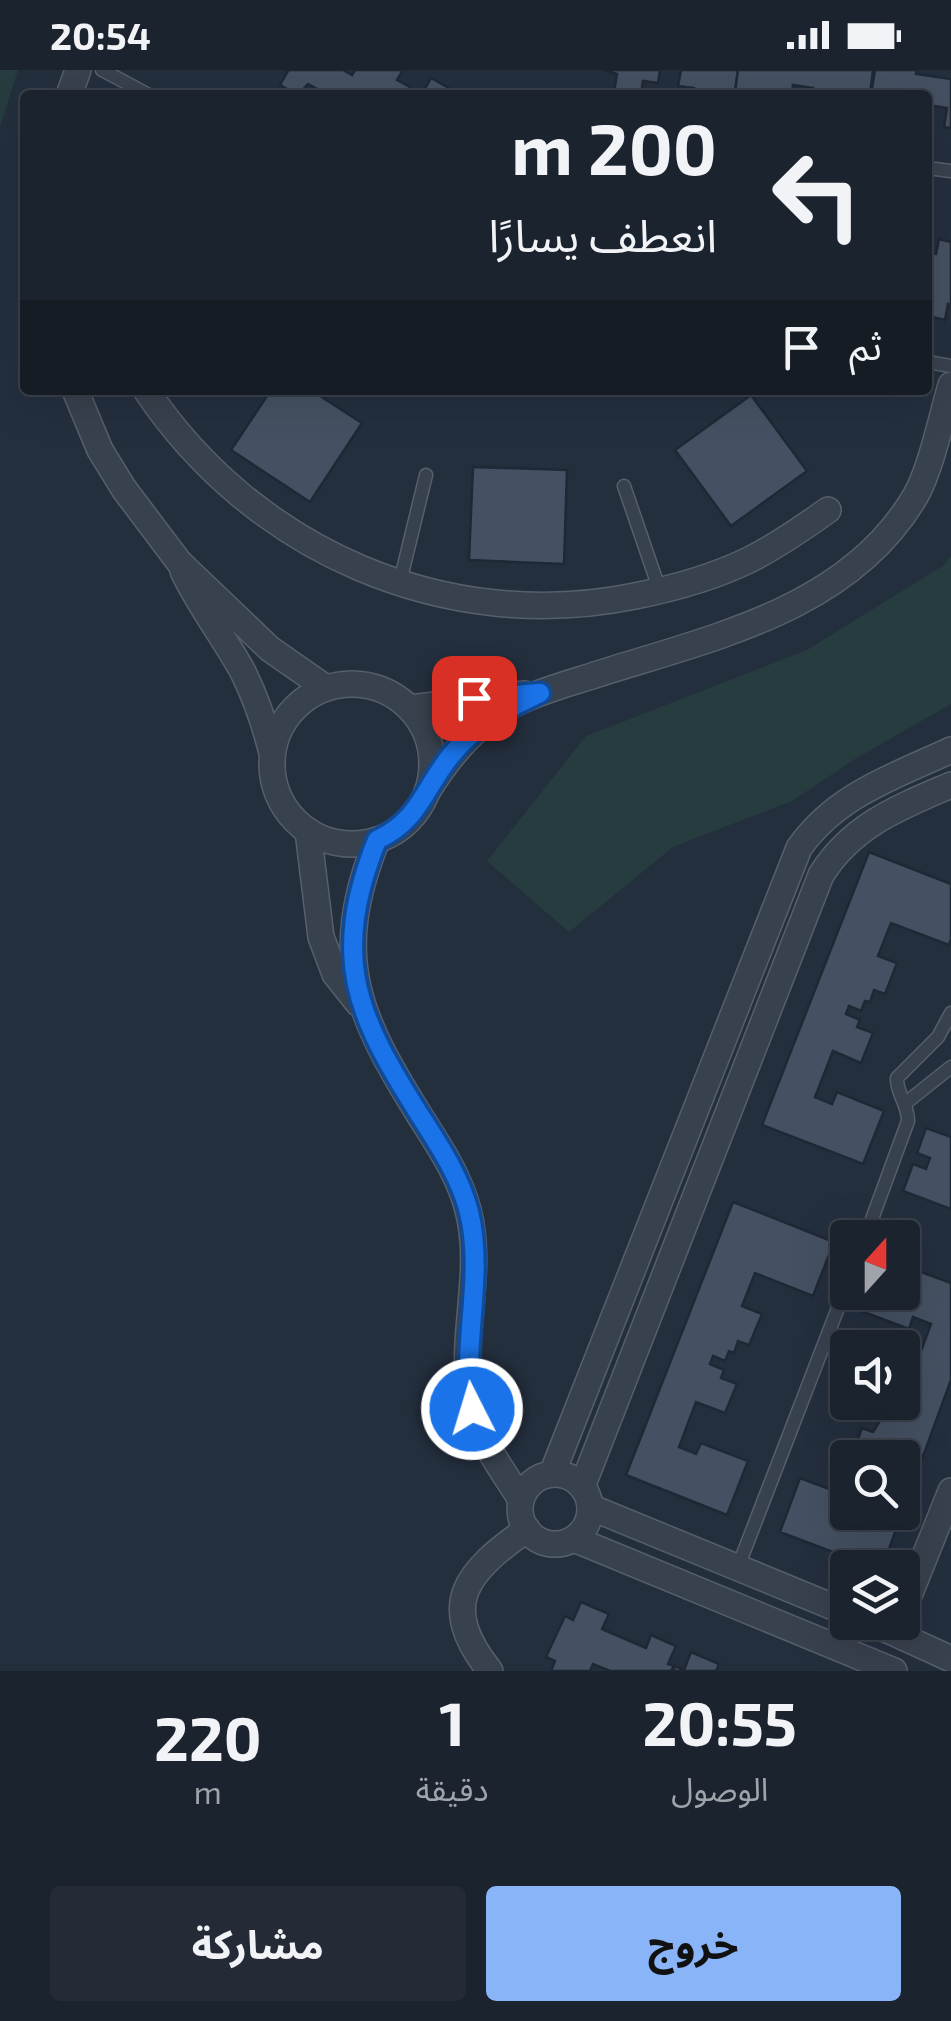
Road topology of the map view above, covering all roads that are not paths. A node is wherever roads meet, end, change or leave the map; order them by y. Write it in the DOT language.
graph roads {
  1 [pos="102,70"];
  2 [pos="139,90"];
  3 [pos="951,385"];
  4 [pos="77,395"];
  5 [pos="150,395"];
  6 [pos="426,475"];
  7 [pos="624,486"];
  8 [pos="828,510"];
  9 [pos="179,562"];
  10 [pos="400,585"];
  11 [pos="660,590"];
  12 [pos="270,649"];
  13 [pos="243,673"];
  14 [pos="326,688"];
  15 [pos="540,693"];
  16 [pos="410,708"];
  17 [pos="951,750"];
  18 [pos="272,753"];
  19 [pos="951,784"];
  20 [pos="427,792"];
  21 [pos="308,831"];
  22 [pos="377,840"];
  23 [pos="361,1007"];
  24 [pos="951,1013"];
  25 [pos="951,1067"];
  26 [pos="907,1102"];
  27 [pos="871,1220"];
  28 [pos="837,1310"];
  29 [pos="552,1474"];
  30 [pos="951,1490"];
  31 [pos="586,1497"];
  32 [pos="522,1500"];
  33 [pos="527,1529"];
  34 [pos="574,1539"];
  35 [pos="738,1568"];
  36 [pos="920,1569"];
  37 [pos="830,1606"];
  38 [pos="920,1638"];
  39 [pos="951,1659"];
  40 [pos="490,1671"];
  41 [pos="894,1671"];
  1 -- 2 [label="lane"];
  3 -- 15 [label="street"];
  4 -- 9 [label="street"];
  5 -- 10 [label="street"];
  6 -- 10 [label="lane"];
  7 -- 11 [label="lane"];
  8 -- 11 [label="street"];
  9 -- 12 [label="street"];
  9 -- 13 [label="street"];
  10 -- 11 [label="street"];
  12 -- 13 [label="street"];
  12 -- 14 [label="street"];
  13 -- 18 [label="street"];
  14 -- 16 [label="street"];
  14 -- 18 [label="street"];
  15 -- 16 [label="street"];
  15 -- 20 [label="street"];
  16 -- 20 [label="street"];
  17 -- 29 [label="street"];
  18 -- 21 [label="street"];
  19 -- 31 [label="street"];
  20 -- 22 [label="street"];
  21 -- 22 [label="street"];
  21 -- 23 [label="street"];
  22 -- 23 [label="street"];
  23 -- 32 [label="street"];
  24 -- 26 [label="lane"];
  25 -- 26 [label="lane"];
  26 -- 27 [label="lane"];
  28 -- 35 [label="lane"];
  29 -- 31 [label="street"];
  29 -- 32 [label="street"];
  30 -- 36 [label="street"];
  31 -- 34 [label="street"];
  31 -- 35 [label="street"];
  32 -- 33 [label="street"];
  33 -- 34 [label="street"];
  33 -- 40 [label="street"];
  34 -- 41 [label="street"];
  35 -- 37 [label="street"];
  38 -- 39 [label="street"];
}
